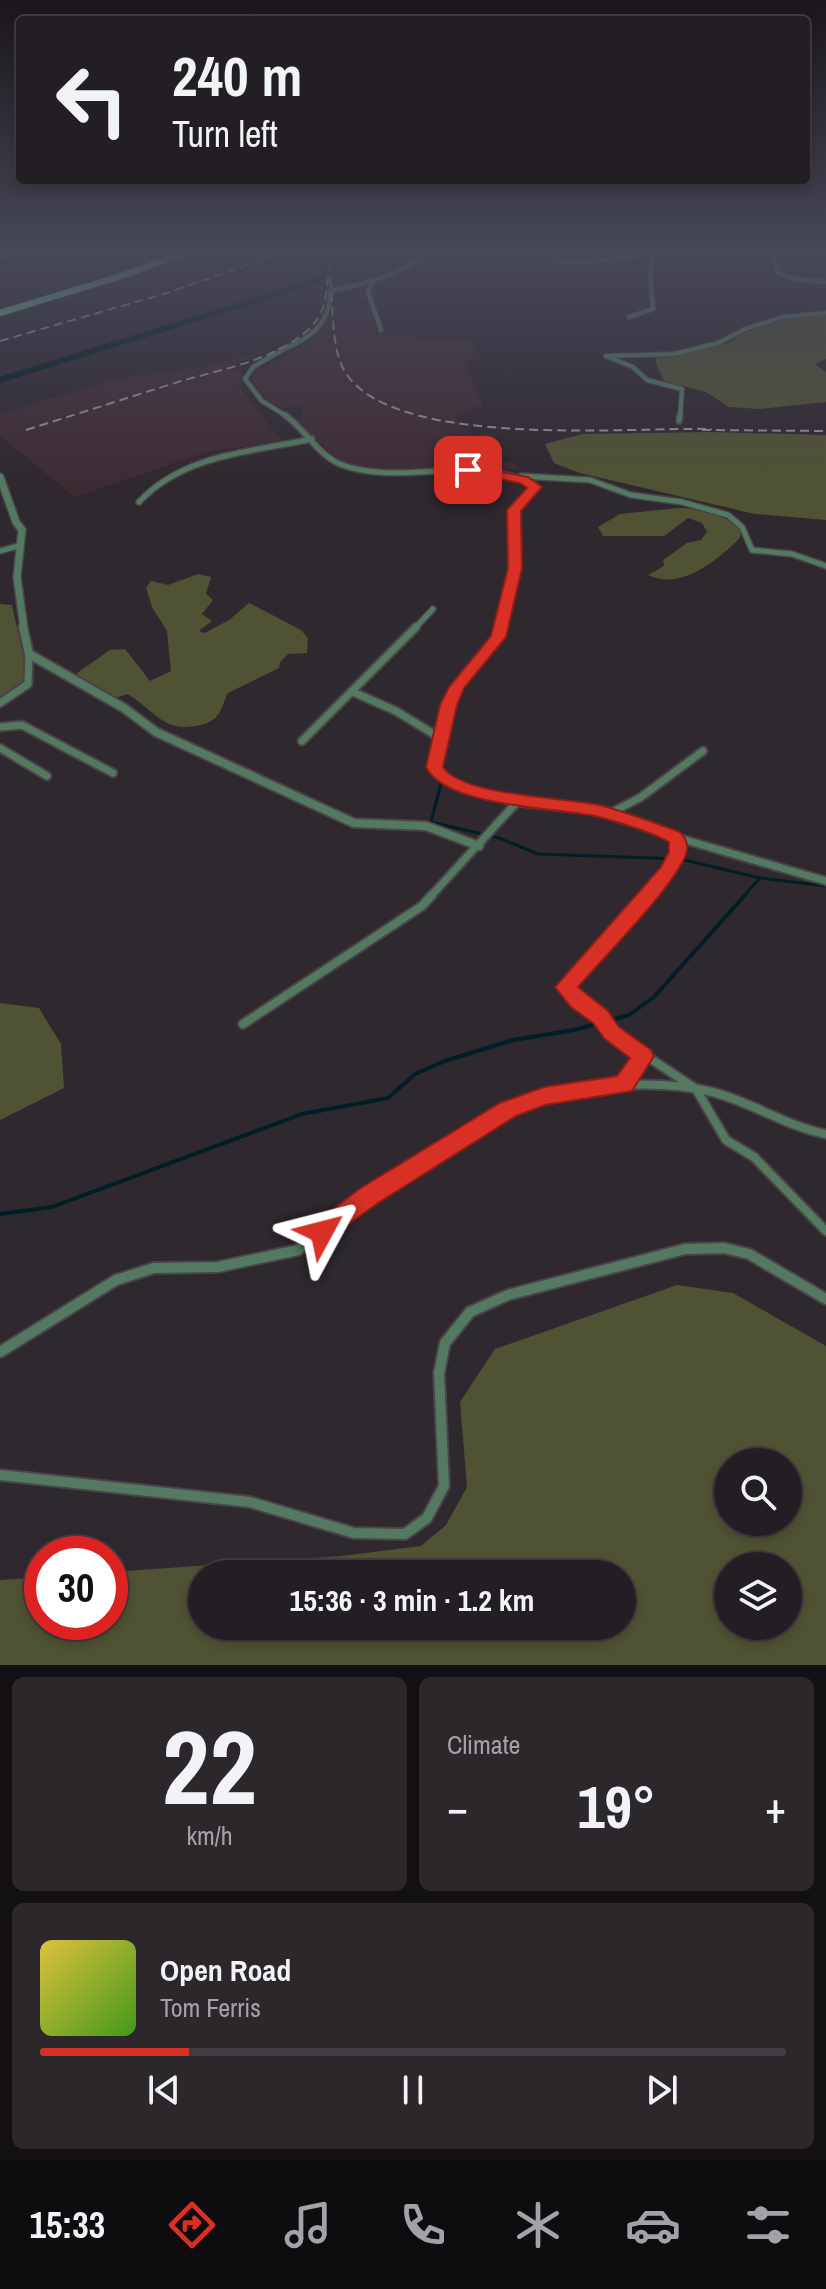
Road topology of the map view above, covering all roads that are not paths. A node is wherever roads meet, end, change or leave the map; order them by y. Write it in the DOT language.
graph roads {
  1 [pos="319,326"];
  2 [pos="380,326"];
  3 [pos="755,326"];
  4 [pos="381,330"];
  5 [pos="284,349"];
  6 [pos="271,352"];
  7 [pos="679,421"];
  8 [pos="312,439"];
  9 [pos="502,476"];
  10 [pos="0,477"];
  11 [pos="139,502"];
  12 [pos="18,546"];
  13 [pos="0,551"];
  14 [pos="826,566"];
  15 [pos="433,609"];
  16 [pos="29,654"];
  17 [pos="353,692"];
  18 [pos="0,703"];
  19 [pos="0,727"];
  20 [pos="440,738"];
  21 [pos="302,741"];
  22 [pos="0,748"];
  23 [pos="703,751"];
  24 [pos="113,773"];
  25 [pos="47,776"];
  26 [pos="517,802"];
  27 [pos="609,814"];
  28 [pos="673,836"];
  29 [pos="479,846"];
  30 [pos="826,881"];
  31 [pos="243,1024"];
  32 [pos="643,1056"];
  33 [pos="624,1085"];
  34 [pos="696,1089"];
  35 [pos="826,1134"];
  36 [pos="826,1231"];
  37 [pos="826,1299"];
  38 [pos="0,1352"];
  39 [pos="0,1475"];
  1 -- 5 [label="street"];
  2 -- 4 [label="street"];
  3 -- 7 [label="street"];
  5 -- 6 [label="street"];
  5 -- 8 [label="street"];
  8 -- 9 [label="street"];
  8 -- 11 [label="street"];
  9 -- 14 [label="street"];
  9 -- 20 [label="street"];
  10 -- 12 [label="street"];
  12 -- 13 [label="street"];
  12 -- 16 [label="street"];
  15 -- 17 [label="street"];
  16 -- 18 [label="street"];
  16 -- 29 [label="street"];
  17 -- 20 [label="street"];
  17 -- 21 [label="street"];
  19 -- 24 [label="street"];
  20 -- 26 [label="street"];
  22 -- 25 [label="street"];
  23 -- 27 [label="street"];
  26 -- 27 [label="street"];
  26 -- 29 [label="street"];
  27 -- 28 [label="street"];
  28 -- 30 [label="street"];
  28 -- 32 [label="street"];
  29 -- 31 [label="street"];
  32 -- 33 [label="street"];
  32 -- 34 [label="street"];
  33 -- 34 [label="street"];
  33 -- 38 [label="street"];
  34 -- 35 [label="street"];
  34 -- 36 [label="street"];
  37 -- 39 [label="street"];
}
